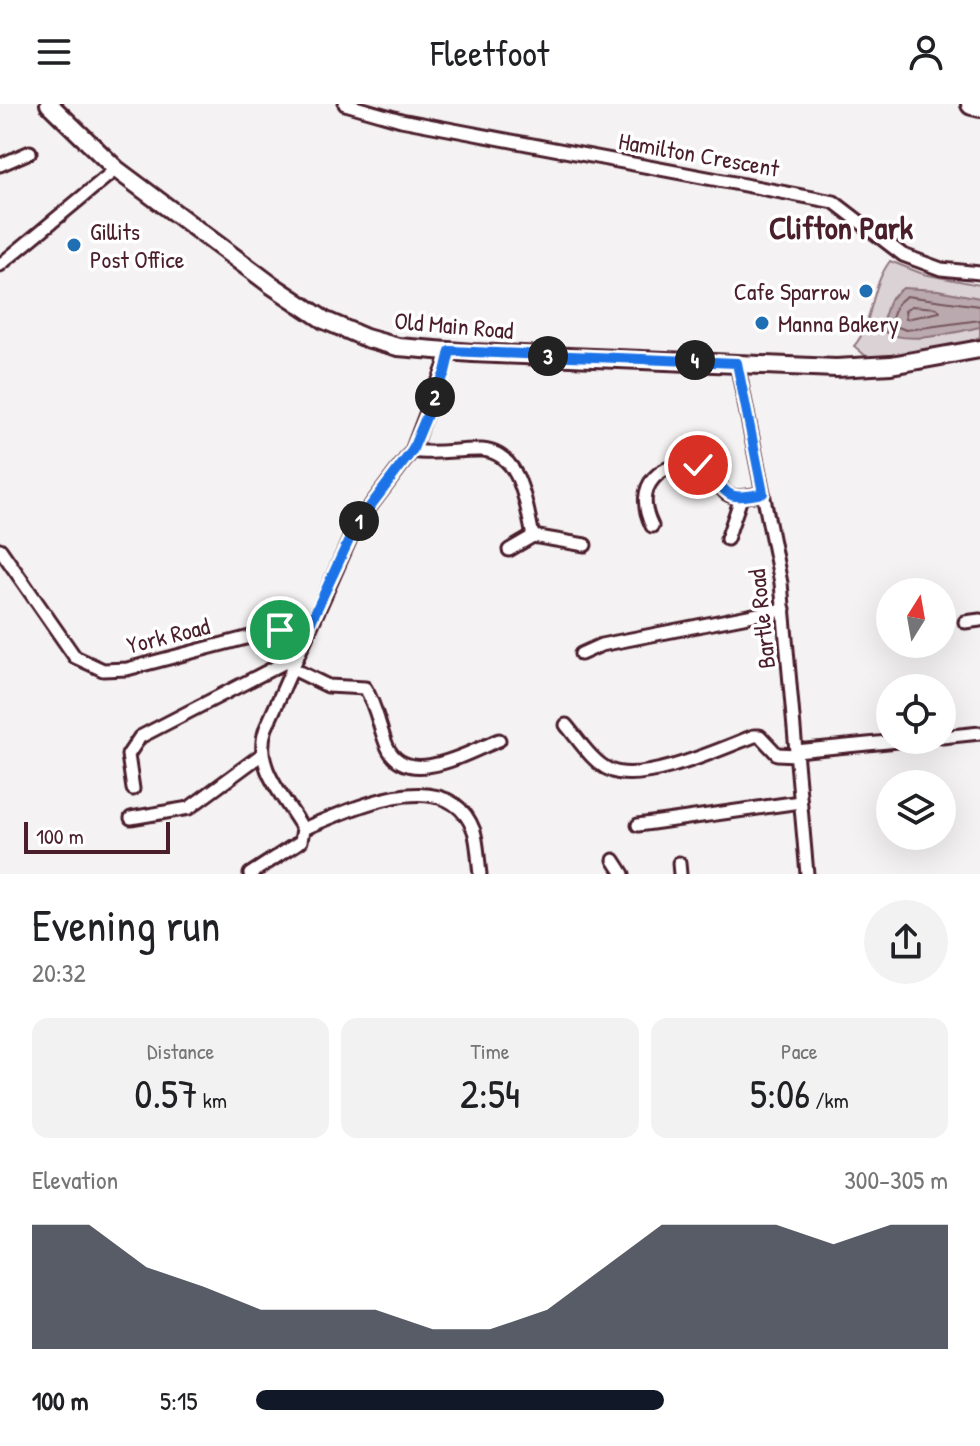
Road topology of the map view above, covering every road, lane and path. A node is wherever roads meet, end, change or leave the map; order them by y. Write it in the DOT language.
graph roads {
  1 [pos="49,104"];
  2 [pos="345,104"];
  3 [pos="972,104"];
  4 [pos="980,106"];
  5 [pos="30,152"];
  6 [pos="0,165"];
  7 [pos="116,169"];
  8 [pos="0,265"];
  9 [pos="980,273"];
  10 [pos="980,349"];
  11 [pos="450,351"];
  12 [pos="737,363"];
  13 [pos="412,451"];
  14 [pos="763,493"];
  15 [pos="741,498"];
  16 [pos="652,526"];
  17 [pos="533,536"];
  18 [pos="727,539"];
  19 [pos="585,545"];
  20 [pos="0,549"];
  21 [pos="509,550"];
  22 [pos="784,609"];
  23 [pos="980,620"];
  24 [pos="965,622"];
  25 [pos="308,628"];
  26 [pos="581,654"];
  27 [pos="297,656"];
  28 [pos="291,668"];
  29 [pos="566,725"];
  30 [pos="980,733"];
  31 [pos="956,736"];
  32 [pos="499,740"];
  33 [pos="876,744"];
  34 [pos="796,753"];
  35 [pos="261,755"];
  36 [pos="133,789"];
  37 [pos="800,802"];
  38 [pos="131,818"];
  39 [pos="638,825"];
  40 [pos="303,829"];
  41 [pos="614,860"];
  42 [pos="250,874"];
  43 [pos="480,874"];
  44 [pos="623,874"];
  45 [pos="807,874"];
  1 -- 7 [label="street, Old Main Road"];
  2 -- 9 [label="street, Hamilton Crescent"];
  3 -- 4 [label="highway"];
  5 -- 6 [label="street"];
  7 -- 8 [label="street"];
  7 -- 11 [label="street, Old Main Road"];
  10 -- 12 [label="street, Old Main Road"];
  11 -- 12 [label="street, Old Main Road"];
  11 -- 13 [label="street"];
  12 -- 14 [label="street, Bartle Road"];
  13 -- 17 [label="street"];
  13 -- 25 [label="street"];
  14 -- 15 [label="street"];
  14 -- 22 [label="street, Bartle Road"];
  15 -- 16 [label="street"];
  15 -- 18 [label="street"];
  17 -- 19 [label="street"];
  17 -- 21 [label="street"];
  20 -- 25 [label="street, York Road"];
  22 -- 26 [label="street"];
  22 -- 34 [label="street, Bartle Road"];
  23 -- 24 [label="street"];
  25 -- 27 [label="street"];
  27 -- 28 [label="street"];
  27 -- 36 [label="street"];
  28 -- 32 [label="street"];
  28 -- 35 [label="street"];
  29 -- 34 [label="street"];
  30 -- 31 [label="street"];
  33 -- 34 [label="street"];
  34 -- 37 [label="street, Bartle Road"];
  35 -- 38 [label="street"];
  35 -- 40 [label="street"];
  37 -- 39 [label="street"];
  37 -- 45 [label="street, Bartle Road"];
  40 -- 42 [label="street"];
  40 -- 43 [label="street"];
  41 -- 44 [label="street"];
}
